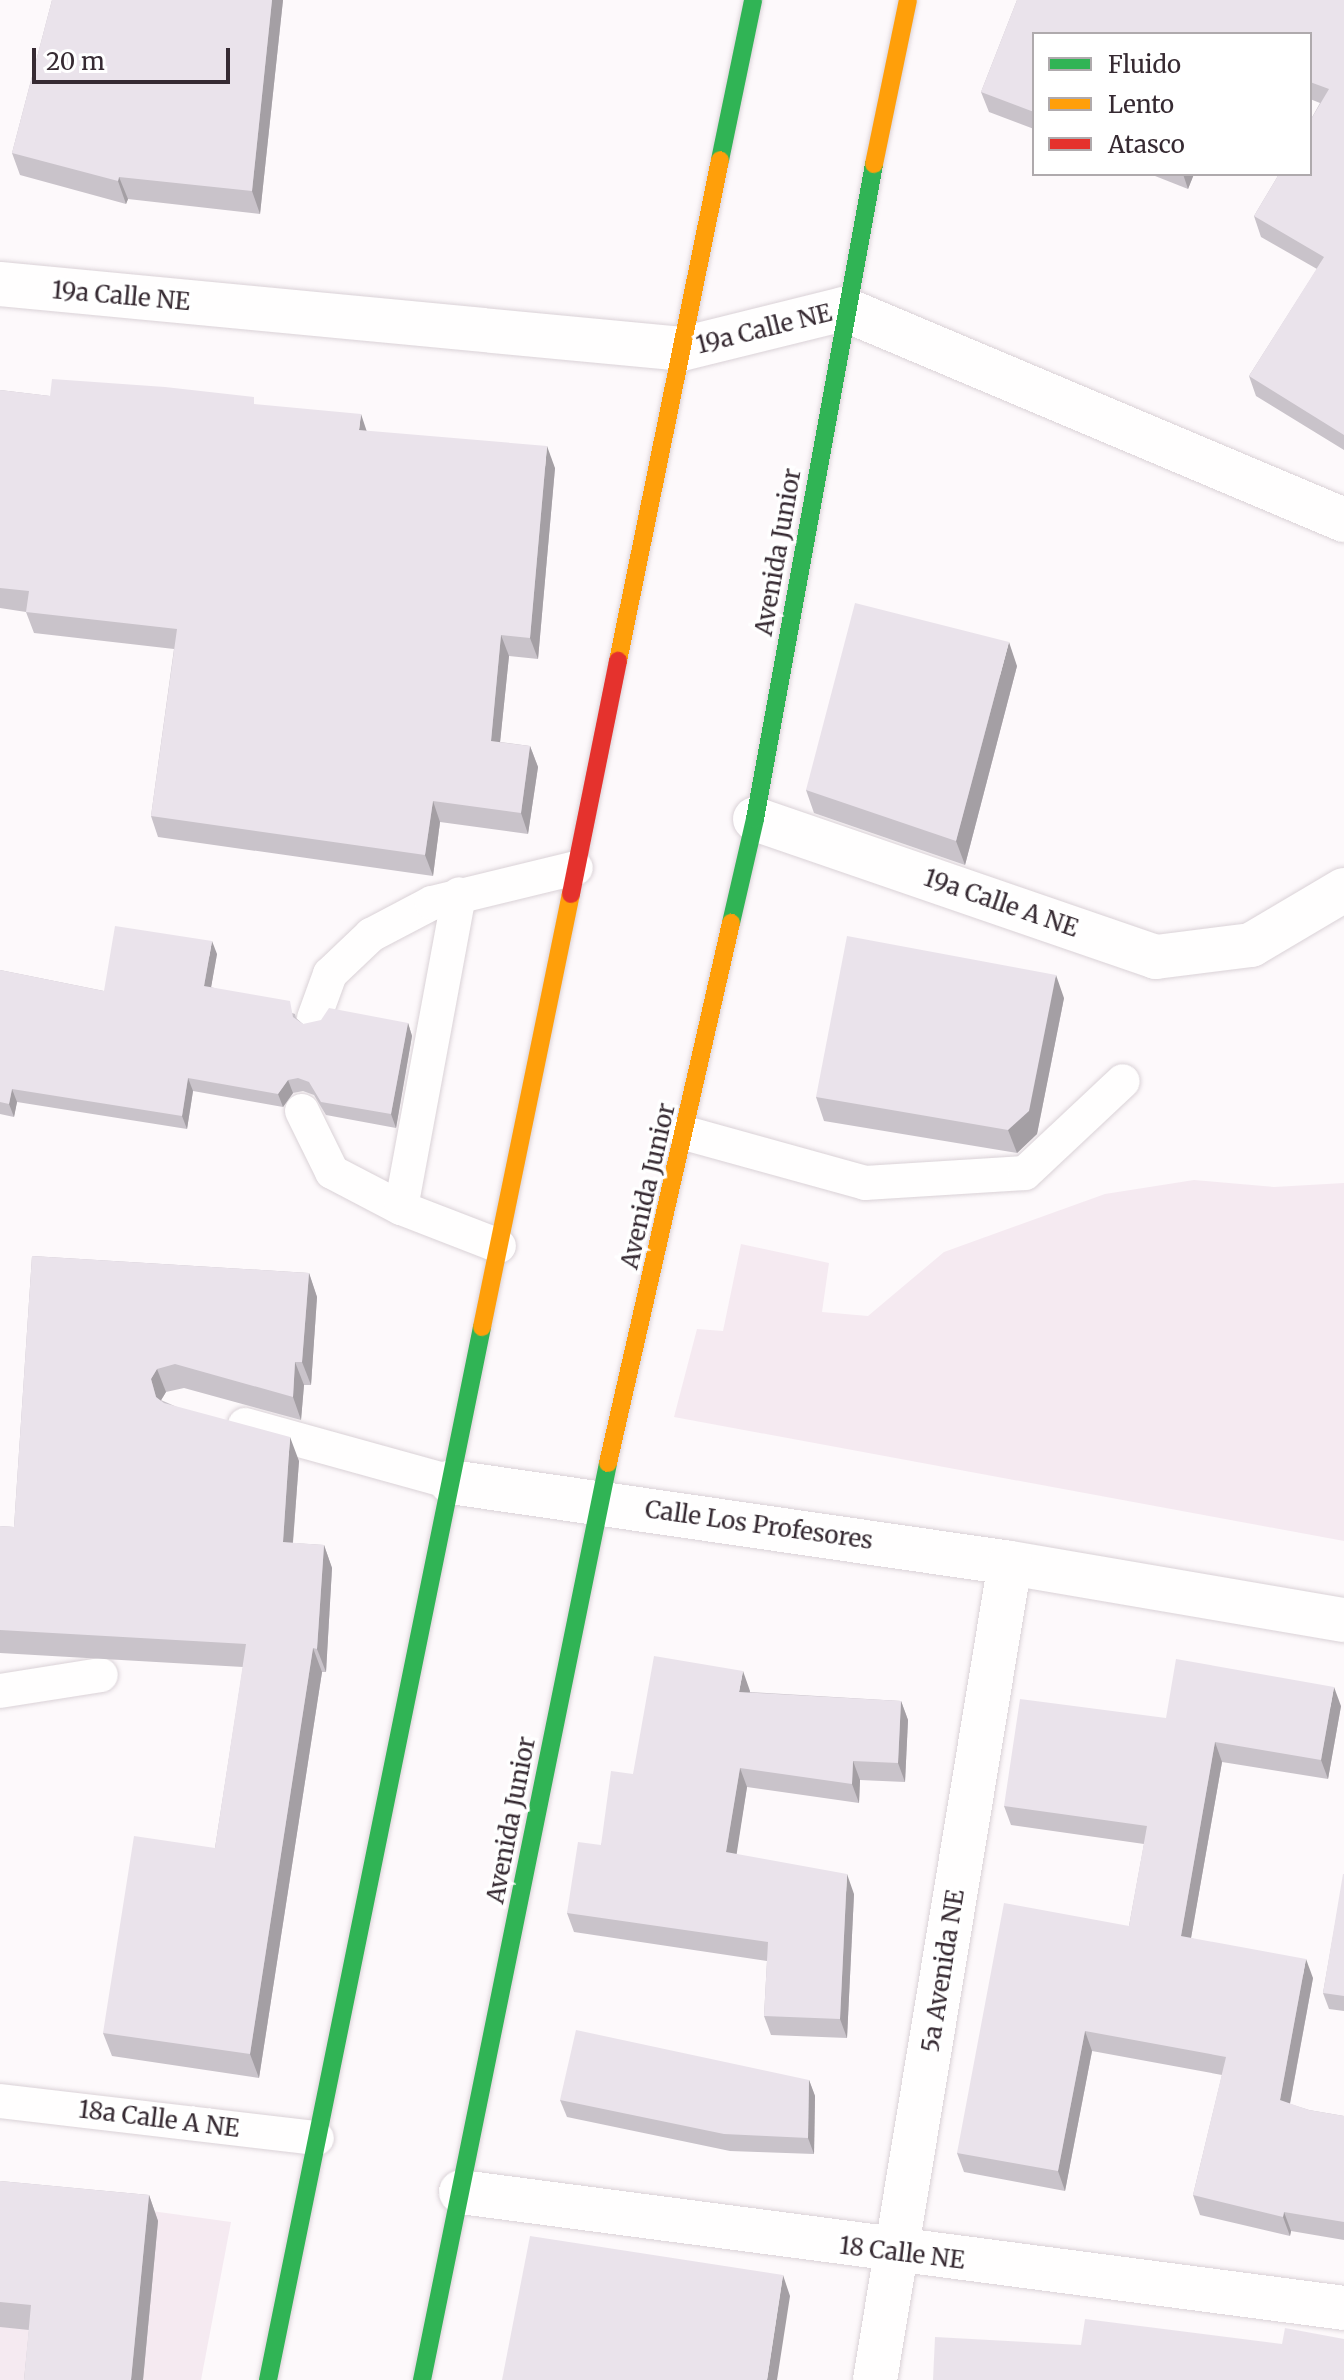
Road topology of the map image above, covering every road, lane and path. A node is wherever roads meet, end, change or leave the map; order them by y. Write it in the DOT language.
graph roads {
  1 [pos="753,0"];
  2 [pos="908,0"];
  3 [pos="0,284"];
  4 [pos="844,309"];
  5 [pos="682,349"];
  6 [pos="1344,520"];
  7 [pos="755,819"];
  8 [pos="576,868"];
  9 [pos="1344,890"];
  10 [pos="459,894"];
  11 [pos="314,1018"];
  12 [pos="1123,1081"];
  13 [pos="302,1111"];
  14 [pos="685,1133"];
  15 [pos="401,1208"];
  16 [pos="499,1246"];
  17 [pos="210,1416"];
  18 [pos="451,1482"];
  19 [pos="599,1501"];
  20 [pos="1010,1563"];
  21 [pos="1344,1620"];
  22 [pos="101,1675"];
  23 [pos="0,1691"];
  24 [pos="0,2101"];
  25 [pos="317,2138"];
  26 [pos="461,2192"];
  27 [pos="896,2253"];
  28 [pos="1344,2308"];
  29 [pos="268,2380"];
  30 [pos="422,2380"];
  31 [pos="875,2380"];
  1 -- 5 [label="main road"];
  2 -- 4 [label="main road, Avenida Junior"];
  3 -- 5 [label="street, 19a Calle NE"];
  4 -- 5 [label="street, 19a Calle NE"];
  4 -- 6 [label="street, 19a Calle NE"];
  4 -- 7 [label="main road, Avenida Junior"];
  5 -- 8 [label="main road"];
  7 -- 9 [label="street, 19a Calle A NE"];
  7 -- 14 [label="main road, Avenida Junior"];
  8 -- 10 [label="lane"];
  8 -- 16 [label="main road"];
  10 -- 11 [label="lane"];
  10 -- 15 [label="lane"];
  12 -- 14 [label="lane"];
  13 -- 15 [label="lane"];
  14 -- 19 [label="main road, Avenida Junior"];
  15 -- 16 [label="lane"];
  16 -- 18 [label="main road"];
  17 -- 18 [label="lane, Calle Los Profesores"];
  18 -- 19 [label="street, Calle Los Profesores"];
  18 -- 25 [label="main road"];
  19 -- 20 [label="street, Calle Los Profesores"];
  19 -- 26 [label="main road, Avenida Junior"];
  20 -- 21 [label="street, Calle Los Profesores"];
  20 -- 27 [label="street, 5a Avenida NE"];
  22 -- 23 [label="lane"];
  24 -- 25 [label="lane, 18a Calle A NE"];
  25 -- 29 [label="main road"];
  26 -- 27 [label="street, 18 Calle NE"];
  26 -- 30 [label="main road, Avenida Junior"];
  27 -- 28 [label="street, 18 Calle NE"];
  27 -- 31 [label="street, 5a Avenida NE"];
}
